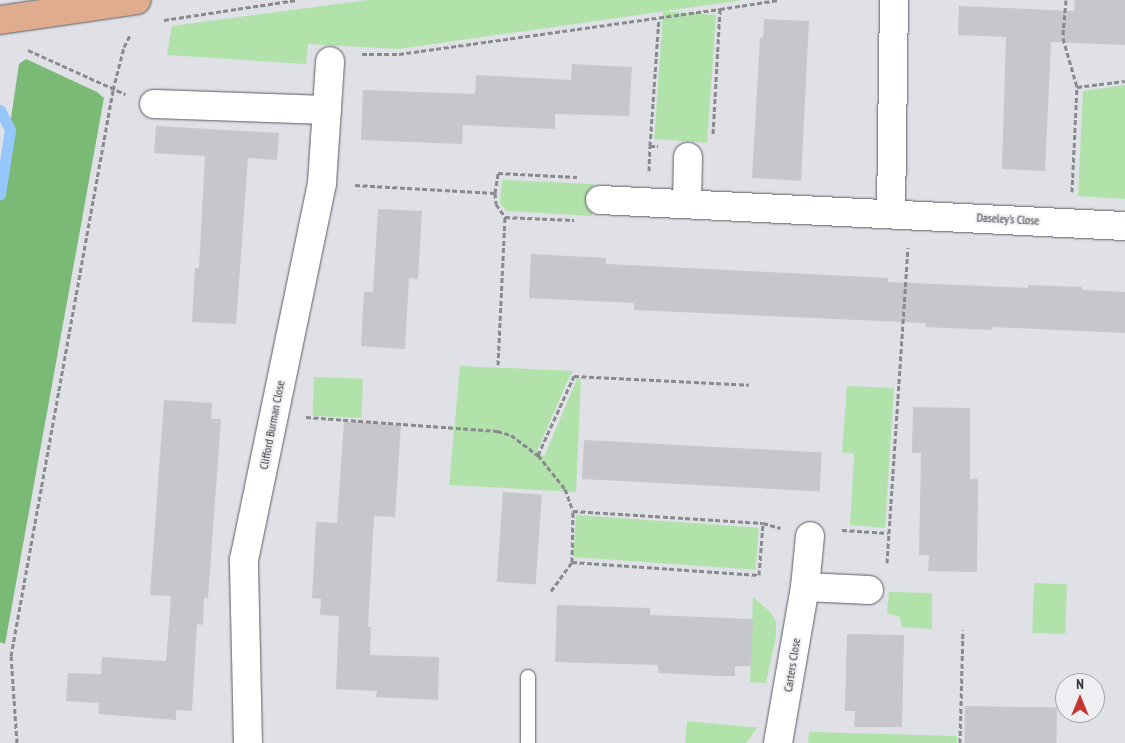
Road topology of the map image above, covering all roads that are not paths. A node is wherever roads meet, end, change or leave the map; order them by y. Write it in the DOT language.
graph roads {
  1 [pos="137,0"];
  2 [pos="894,0"];
  3 [pos="89,3"];
  4 [pos="0,20"];
  5 [pos="330,61"];
  6 [pos="154,104"];
  7 [pos="327,110"];
  8 [pos="688,157"];
  9 [pos="600,200"];
  10 [pos="687,204"];
  11 [pos="901,214"];
  12 [pos="1125,226"];
  13 [pos="810,536"];
  14 [pos="805,588"];
  15 [pos="869,590"];
  16 [pos="528,677"];
  17 [pos="248,743"];
  18 [pos="528,743"];
  19 [pos="778,743"];
  1 -- 3 [label="main road"];
  2 -- 11 [label="street"];
  3 -- 4 [label="main road"];
  5 -- 7 [label="street, Clifford Burman Close"];
  6 -- 7 [label="street"];
  7 -- 17 [label="street, Clifford Burman Close"];
  8 -- 10 [label="street"];
  9 -- 10 [label="street, Daseley's Close"];
  10 -- 11 [label="street, Daseley's Close"];
  11 -- 12 [label="street, Daseley's Close"];
  13 -- 14 [label="street, Carters Close"];
  14 -- 15 [label="street"];
  14 -- 19 [label="street, Carters Close"];
  16 -- 18 [label="lane"];
}
